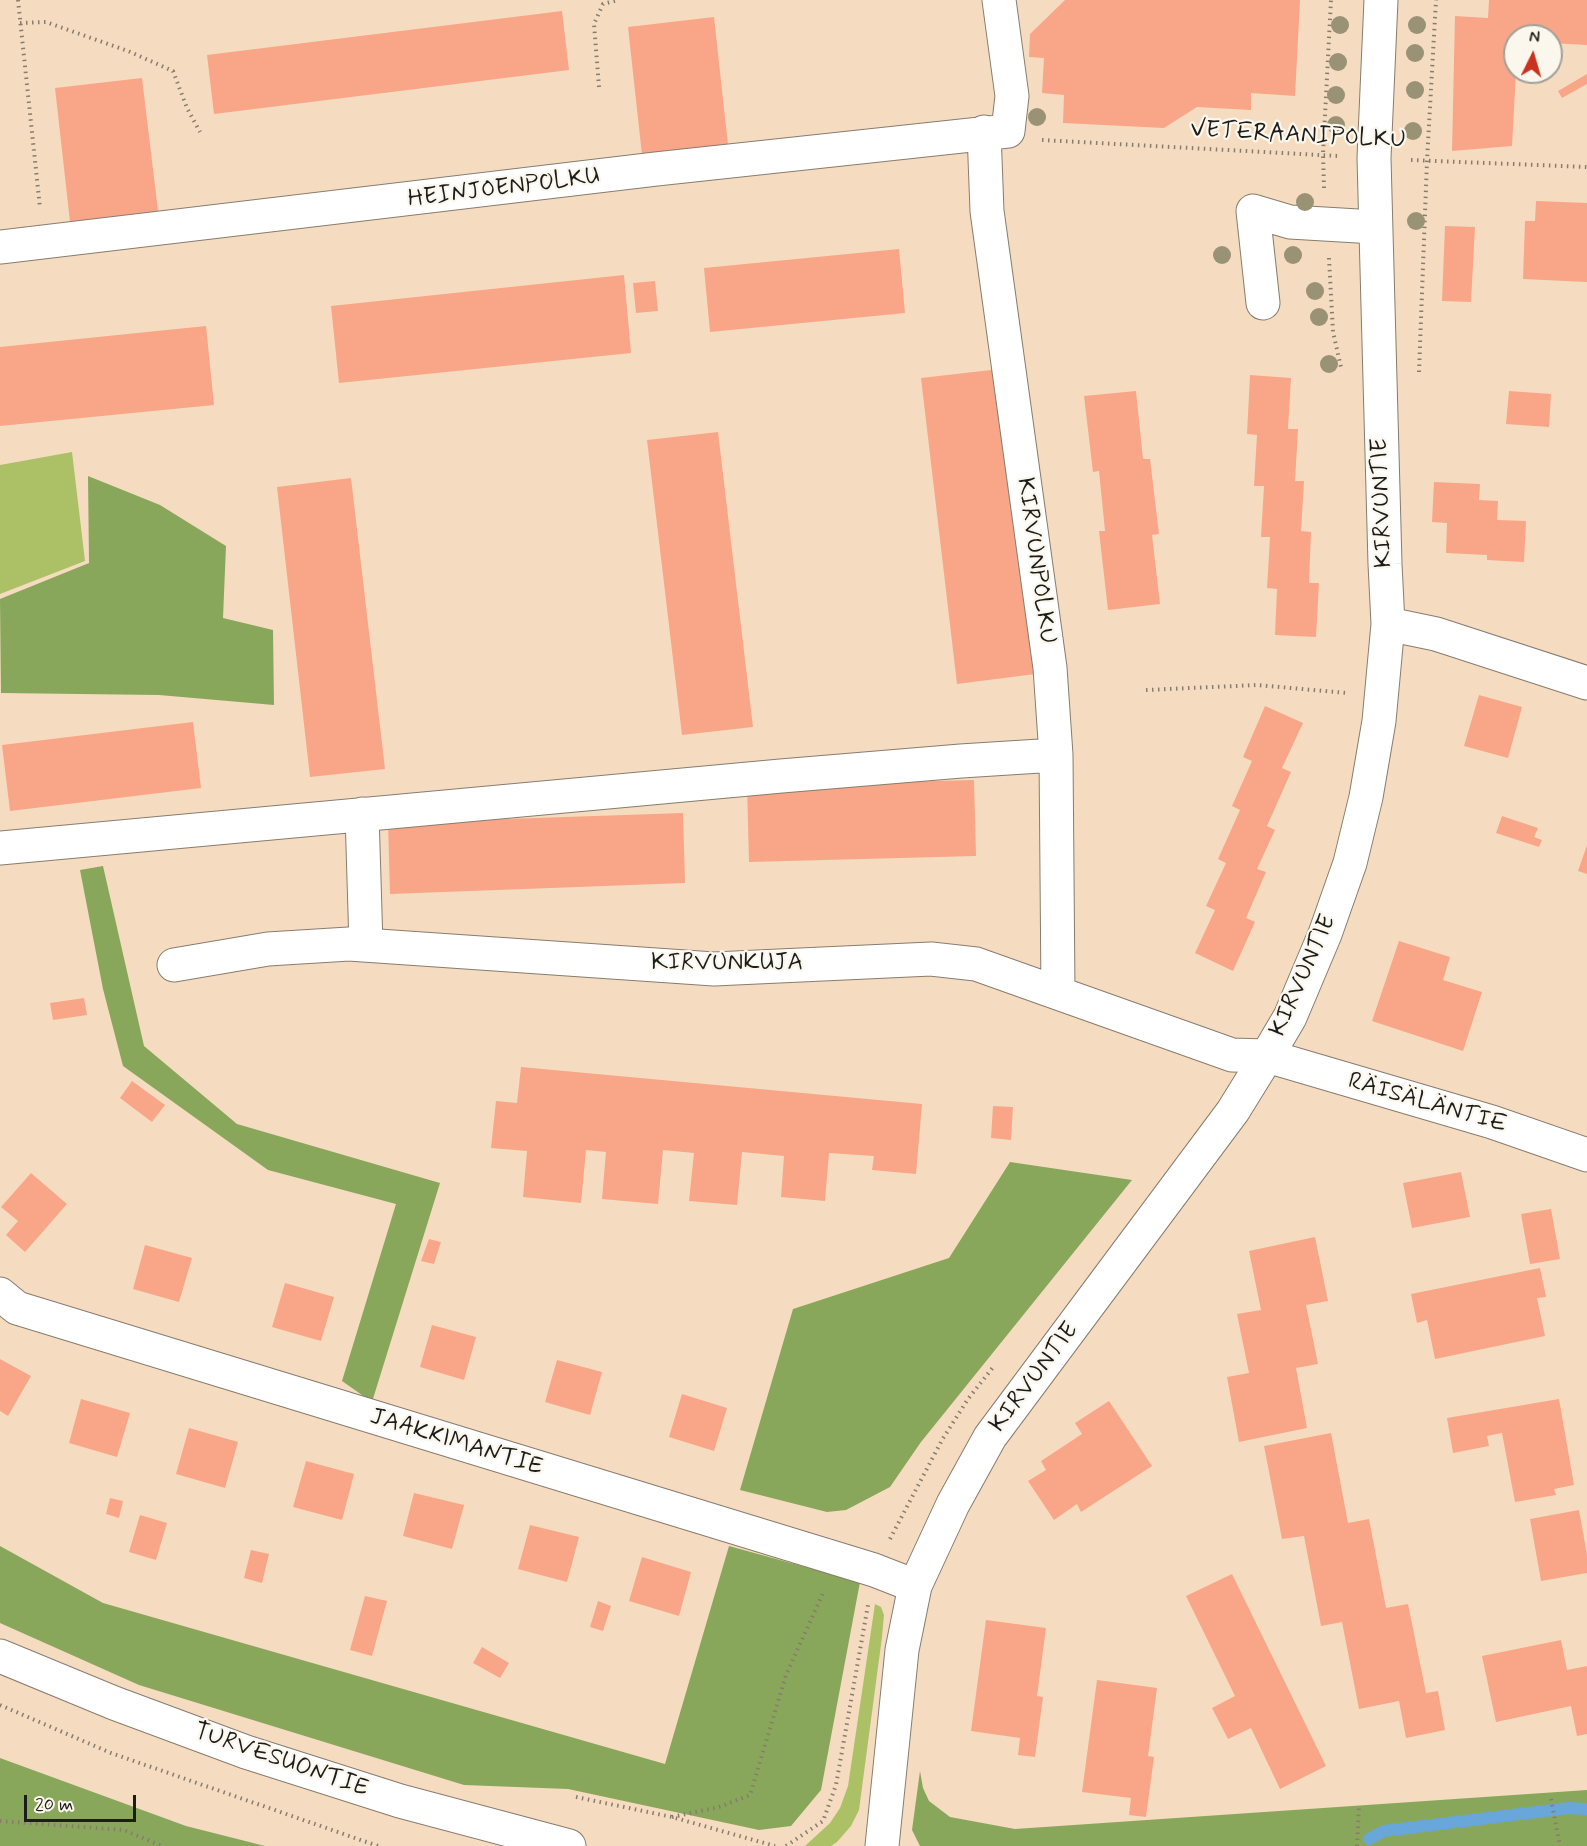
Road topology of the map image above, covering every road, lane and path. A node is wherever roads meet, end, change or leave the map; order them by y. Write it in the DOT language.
graph roads {
  1 [pos="18,0"];
  2 [pos="618,0"];
  3 [pos="999,0"];
  4 [pos="1331,0"];
  5 [pos="1381,0"];
  6 [pos="1436,0"];
  7 [pos="20,23"];
  8 [pos="599,87"];
  9 [pos="996,131"];
  10 [pos="200,132"];
  11 [pos="1323,154"];
  12 [pos="1374,158"];
  13 [pos="1427,161"];
  14 [pos="1587,167"];
  15 [pos="1326,224"];
  16 [pos="1375,227"];
  17 [pos="45,243"];
  18 [pos="0,247"];
  19 [pos="1263,303"];
  20 [pos="1419,374"];
  21 [pos="1344,376"];
  22 [pos="1388,624"];
  23 [pos="1587,683"];
  24 [pos="1146,690"];
  25 [pos="1350,702"];
  26 [pos="1056,755"];
  27 [pos="362,814"];
  28 [pos="0,848"];
  29 [pos="366,945"];
  30 [pos="174,965"];
  31 [pos="1058,992"];
  32 [pos="1267,1056"];
  33 [pos="1587,1155"];
  34 [pos="0,1294"];
  35 [pos="997,1363"];
  36 [pos="839,1559"];
  37 [pos="874,1570"];
  38 [pos="915,1586"];
  39 [pos="0,1656"];
  40 [pos="0,1705"];
  41 [pos="576,1797"];
  42 [pos="1551,1798"];
  43 [pos="1359,1806"];
  44 [pos="672,1817"];
  45 [pos="0,1821"];
  46 [pos="162,1846"];
  47 [pos="378,1846"];
  48 [pos="569,1846"];
  49 [pos="775,1846"];
  50 [pos="786,1846"];
  51 [pos="882,1846"];
  52 [pos="1358,1846"];
  53 [pos="1560,1846"];
  1 -- 7 [label="path"];
  2 -- 8 [label="path"];
  3 -- 9 [label="street, KIRVUNPOLKU"];
  4 -- 11 [label="path"];
  5 -- 12 [label="street, KIRVUNTIE"];
  6 -- 13 [label="path"];
  7 -- 10 [label="path"];
  7 -- 17 [label="path"];
  9 -- 11 [label="path, VETERAANIPOLKU"];
  9 -- 17 [label="street, HEINJOENPOLKU"];
  9 -- 26 [label="street, KIRVUNPOLKU"];
  11 -- 12 [label="path, VETERAANIPOLKU"];
  11 -- 15 [label="path"];
  12 -- 13 [label="path, VETERAANIPOLKU"];
  12 -- 16 [label="street, KIRVUNTIE"];
  13 -- 14 [label="path, VETERAANIPOLKU"];
  13 -- 20 [label="path"];
  15 -- 16 [label="street"];
  15 -- 19 [label="street"];
  15 -- 21 [label="path"];
  16 -- 22 [label="street, KIRVUNTIE"];
  17 -- 18 [label="street, HEINJOENPOLKU"];
  22 -- 23 [label="street"];
  22 -- 32 [label="street, KIRVUNTIE"];
  24 -- 25 [label="path"];
  26 -- 27 [label="street"];
  26 -- 31 [label="street, KIRVUNPOLKU"];
  27 -- 28 [label="street"];
  27 -- 29 [label="street"];
  29 -- 30 [label="street, KIRVUNKUJA"];
  29 -- 31 [label="street, KIRVUNKUJA"];
  31 -- 32 [label="street, KIRVUNKUJA"];
  32 -- 33 [label="street, RÄISÄLÄNTIE"];
  32 -- 38 [label="street, KIRVUNTIE"];
  34 -- 36 [label="street, JAAKKIMANTIE"];
  35 -- 37 [label="path"];
  36 -- 37 [label="street, JAAKKIMANTIE"];
  36 -- 44 [label="path"];
  37 -- 38 [label="street, JAAKKIMANTIE"];
  37 -- 50 [label="path"];
  38 -- 51 [label="street, KIRVUNTIE"];
  39 -- 48 [label="street, TURVESUONTIE"];
  40 -- 47 [label="path"];
  41 -- 44 [label="path"];
  42 -- 53 [label="path"];
  43 -- 52 [label="path"];
  44 -- 49 [label="path"];
  45 -- 46 [label="path"];
}
